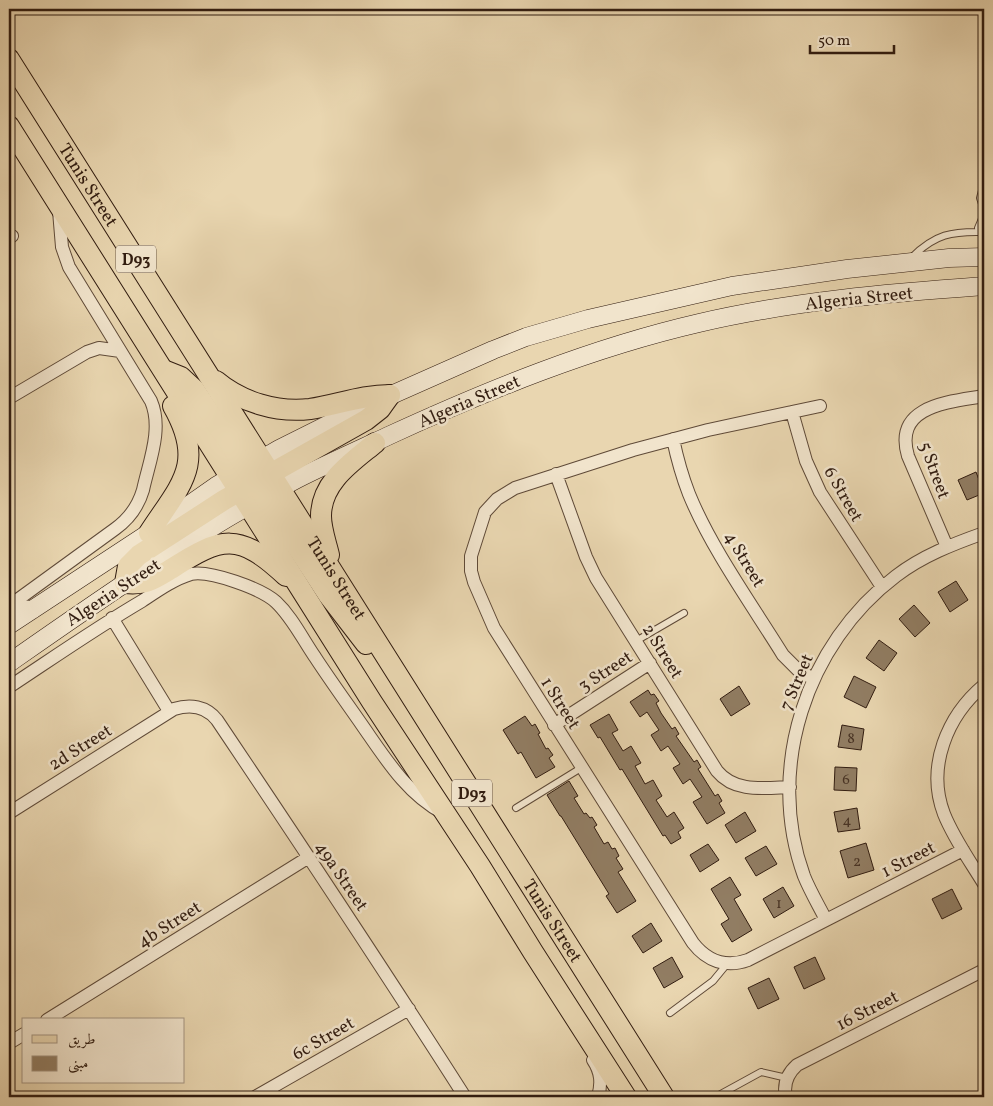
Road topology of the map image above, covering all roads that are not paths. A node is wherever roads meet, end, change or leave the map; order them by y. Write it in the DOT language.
graph roads {
  1 [pos="9,59"];
  2 [pos="9,126"];
  3 [pos="984,183"];
  4 [pos="59,206"];
  5 [pos="984,212"];
  6 [pos="982,232"];
  7 [pos="984,257"];
  8 [pos="906,263"];
  9 [pos="984,286"];
  10 [pos="103,324"];
  11 [pos="120,351"];
  12 [pos="87,352"];
  13 [pos="164,370"];
  14 [pos="210,376"];
  15 [pos="390,395"];
  16 [pos="984,396"];
  17 [pos="9,398"];
  18 [pos="820,406"];
  19 [pos="792,412"];
  20 [pos="673,439"];
  21 [pos="375,442"];
  22 [pos="556,474"];
  23 [pos="255,483"];
  24 [pos="149,533"];
  25 [pos="984,533"];
  26 [pos="947,546"];
  27 [pos="334,574"];
  28 [pos="125,583"];
  29 [pos="882,587"];
  30 [pos="307,596"];
  31 [pos="9,607"];
  32 [pos="32,610"];
  33 [pos="684,612"];
  34 [pos="112,618"];
  35 [pos="9,625"];
  36 [pos="636,641"];
  37 [pos="9,663"];
  38 [pos="650,663"];
  39 [pos="400,678"];
  40 [pos="814,679"];
  41 [pos="984,685"];
  42 [pos="9,687"];
  43 [pos="169,711"];
  44 [pos="554,725"];
  45 [pos="581,768"];
  46 [pos="790,788"];
  47 [pos="516,808"];
  48 [pos="9,813"];
  49 [pos="447,816"];
  50 [pos="963,850"];
  51 [pos="309,857"];
  52 [pos="984,884"];
  53 [pos="826,920"];
  54 [pos="727,964"];
  55 [pos="984,970"];
  56 [pos="409,1009"];
  57 [pos="670,1013"];
  58 [pos="49,1018"];
  59 [pos="579,1021"];
  60 [pos="22,1035"];
  61 [pos="9,1043"];
  62 [pos="787,1078"];
  63 [pos="719,1095"];
  64 [pos="255,1097"];
  65 [pos="465,1097"];
  66 [pos="598,1097"];
  67 [pos="626,1097"];
  68 [pos="664,1097"];
  69 [pos="786,1097"];
  1 -- 14 [label="main road, Tunis Street / D93"];
  2 -- 4 [label="main road, Tunis Street / D93"];
  3 -- 5 [label="lane"];
  4 -- 10 [label="street"];
  4 -- 13 [label="main road, Tunis Street / D93"];
  5 -- 6 [label="lane"];
  6 -- 8 [label="lane"];
  7 -- 8 [label="main road, Algeria Street"];
  8 -- 15 [label="main road, Algeria Street"];
  9 -- 21 [label="main road, Algeria Street"];
  10 -- 11 [label="street"];
  10 -- 12 [label="street"];
  11 -- 12 [label="street"];
  11 -- 31 [label="street"];
  12 -- 17 [label="street"];
  13 -- 23 [label="main road, Tunis Street / D93"];
  13 -- 24 [label="main road"];
  14 -- 15 [label="main road"];
  14 -- 23 [label="main road, Tunis Street / D93"];
  15 -- 23 [label="main road"];
  16 -- 26 [label="street, 5 Street"];
  18 -- 19 [label="street, 1 Street"];
  19 -- 20 [label="street, 1 Street"];
  19 -- 29 [label="street, 6 Street"];
  20 -- 22 [label="street, 1 Street"];
  20 -- 40 [label="street, 4 Street"];
  21 -- 23 [label="main road, Algeria Street"];
  21 -- 27 [label="main road"];
  22 -- 36 [label="street, 2 Street"];
  22 -- 44 [label="street, 1 Street"];
  23 -- 24 [label="main road, Algeria Street"];
  23 -- 27 [label="main road, Tunis Street / D93"];
  23 -- 28 [label="main road"];
  23 -- 30 [label="main road, Tunis Street / D93"];
  23 -- 39 [label="main road"];
  24 -- 32 [label="main road, Algeria Street"];
  25 -- 26 [label="street, 7 Street"];
  26 -- 29 [label="street, 7 Street"];
  27 -- 39 [label="main road, Tunis Street / D93"];
  28 -- 30 [label="main road"];
  28 -- 37 [label="main road, Algeria Street"];
  29 -- 40 [label="street, 7 Street"];
  30 -- 49 [label="main road, Tunis Street / D93"];
  31 -- 32 [label="main road"];
  32 -- 35 [label="main road, Algeria Street"];
  33 -- 36 [label="lane"];
  34 -- 42 [label="street"];
  34 -- 43 [label="street"];
  34 -- 49 [label="street"];
  36 -- 38 [label="street, 2 Street"];
  38 -- 44 [label="street, 3 Street"];
  38 -- 46 [label="street, 2 Street"];
  39 -- 68 [label="main road, Tunis Street / D93"];
  40 -- 46 [label="street, 7 Street"];
  41 -- 50 [label="street"];
  43 -- 48 [label="street, 2d Street"];
  43 -- 51 [label="street, 49a Street"];
  44 -- 45 [label="street, 1 Street"];
  45 -- 47 [label="lane"];
  45 -- 54 [label="street, 1 Street"];
  46 -- 53 [label="street, 7 Street"];
  49 -- 59 [label="main road, Tunis Street / D93"];
  50 -- 52 [label="street"];
  50 -- 53 [label="street, 1 Street"];
  51 -- 56 [label="street, 49a Street"];
  51 -- 58 [label="street, 4b Street"];
  53 -- 54 [label="street, 1 Street"];
  54 -- 57 [label="lane"];
  55 -- 62 [label="street, 16 Street"];
  56 -- 64 [label="street, 6c Street"];
  56 -- 65 [label="street, 49a Street"];
  59 -- 66 [label="street"];
  59 -- 67 [label="main road, Tunis Street / D93"];
  60 -- 61 [label="street"];
  62 -- 63 [label="lane"];
  62 -- 69 [label="street"];
}
